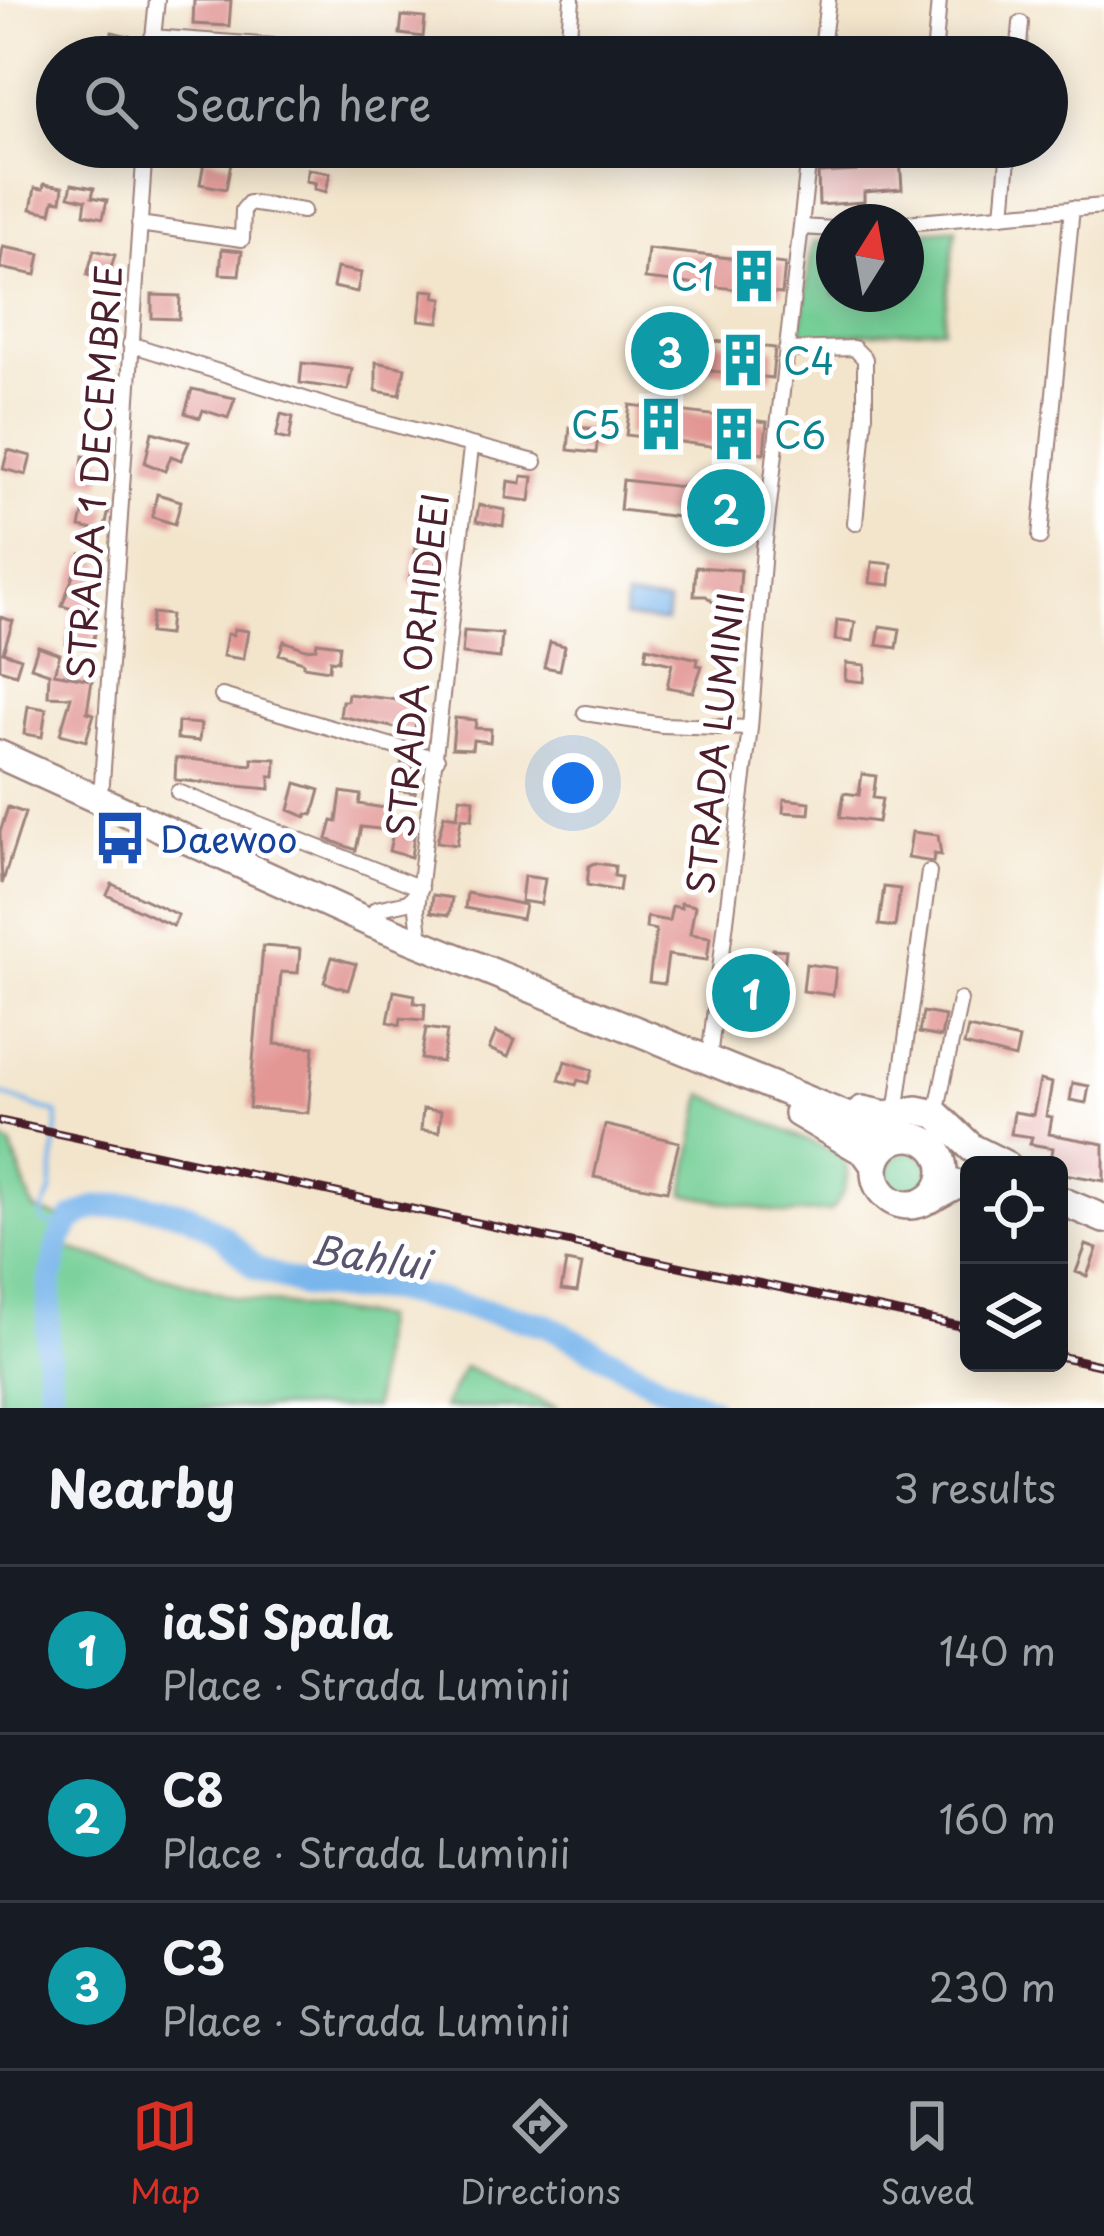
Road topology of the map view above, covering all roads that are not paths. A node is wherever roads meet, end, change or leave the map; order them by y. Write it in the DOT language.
graph roads {
  1 [pos="157,0"];
  2 [pos="572,0"];
  3 [pos="828,0"];
  4 [pos="939,0"];
  5 [pos="1021,23"];
  6 [pos="152,36"];
  7 [pos="569,36"];
  8 [pos="823,36"];
  9 [pos="936,36"];
  10 [pos="1020,36"];
  11 [pos="144,168"];
  12 [pos="808,168"];
  13 [pos="1007,168"];
  14 [pos="1104,206"];
  15 [pos="1072,208"];
  16 [pos="303,211"];
  17 [pos="1003,215"];
  18 [pos="924,222"];
  19 [pos="140,224"];
  20 [pos="801,227"];
  21 [pos="816,228"];
  22 [pos="130,344"];
  23 [pos="786,350"];
  24 [pos="470,448"];
  25 [pos="535,462"];
  26 [pos="855,523"];
  27 [pos="1040,536"];
  28 [pos="222,696"];
  29 [pos="585,713"];
  30 [pos="750,728"];
  31 [pos="0,755"];
  32 [pos="437,759"];
  33 [pos="0,772"];
  34 [pos="178,792"];
  35 [pos="95,799"];
  36 [pos="929,872"];
  37 [pos="421,888"];
  38 [pos="371,923"];
  39 [pos="421,943"];
  40 [pos="960,1000"];
  41 [pos="709,1058"];
  42 [pos="936,1114"];
  43 [pos="898,1126"];
  44 [pos="938,1153"];
  45 [pos="988,1156"];
  46 [pos="960,1161"];
  47 [pos="875,1166"];
  48 [pos="960,1184"];
  49 [pos="1068,1191"];
  50 [pos="930,1199"];
  51 [pos="1068,1204"];
  52 [pos="1104,1206"];
  53 [pos="1104,1219"];
  54 [pos="1068,1223"];
  55 [pos="1104,1237"];
  1 -- 6 [label="street"];
  2 -- 7 [label="street"];
  3 -- 8 [label="street"];
  4 -- 9 [label="street"];
  5 -- 10 [label="street"];
  11 -- 19 [label="street, STRADA 1 DECEMBRIE"];
  12 -- 20 [label="street, STRADA LUMINII"];
  13 -- 17 [label="street"];
  14 -- 15 [label="street"];
  15 -- 17 [label="street"];
  15 -- 27 [label="street"];
  16 -- 19 [label="street"];
  17 -- 18 [label="street"];
  19 -- 22 [label="street, STRADA 1 DECEMBRIE"];
  20 -- 21 [label="street"];
  20 -- 23 [label="street, STRADA LUMINII"];
  22 -- 24 [label="street"];
  22 -- 35 [label="street, STRADA 1 DECEMBRIE"];
  23 -- 26 [label="street"];
  23 -- 30 [label="street, STRADA LUMINII"];
  24 -- 25 [label="street"];
  24 -- 32 [label="street, STRADA ORHIDEEI"];
  28 -- 32 [label="street"];
  29 -- 30 [label="street"];
  30 -- 41 [label="street, STRADA LUMINII"];
  31 -- 35 [label="highway"];
  32 -- 37 [label="street, STRADA ORHIDEEI"];
  33 -- 47 [label="highway"];
  34 -- 37 [label="street"];
  35 -- 38 [label="highway"];
  36 -- 43 [label="street"];
  37 -- 38 [label="street"];
  37 -- 39 [label="street, STRADA ORHIDEEI"];
  38 -- 39 [label="highway"];
  39 -- 41 [label="highway"];
  40 -- 42 [label="street"];
  41 -- 43 [label="highway"];
  42 -- 43 [label="highway"];
  42 -- 45 [label="highway"];
  43 -- 44 [label="highway"];
  43 -- 47 [label="highway"];
  44 -- 46 [label="highway"];
  44 -- 50 [label="highway"];
  47 -- 50 [label="highway"];
  48 -- 50 [label="highway"];
  49 -- 52 [label="highway"];
  51 -- 53 [label="highway"];
  54 -- 55 [label="highway"];
}
